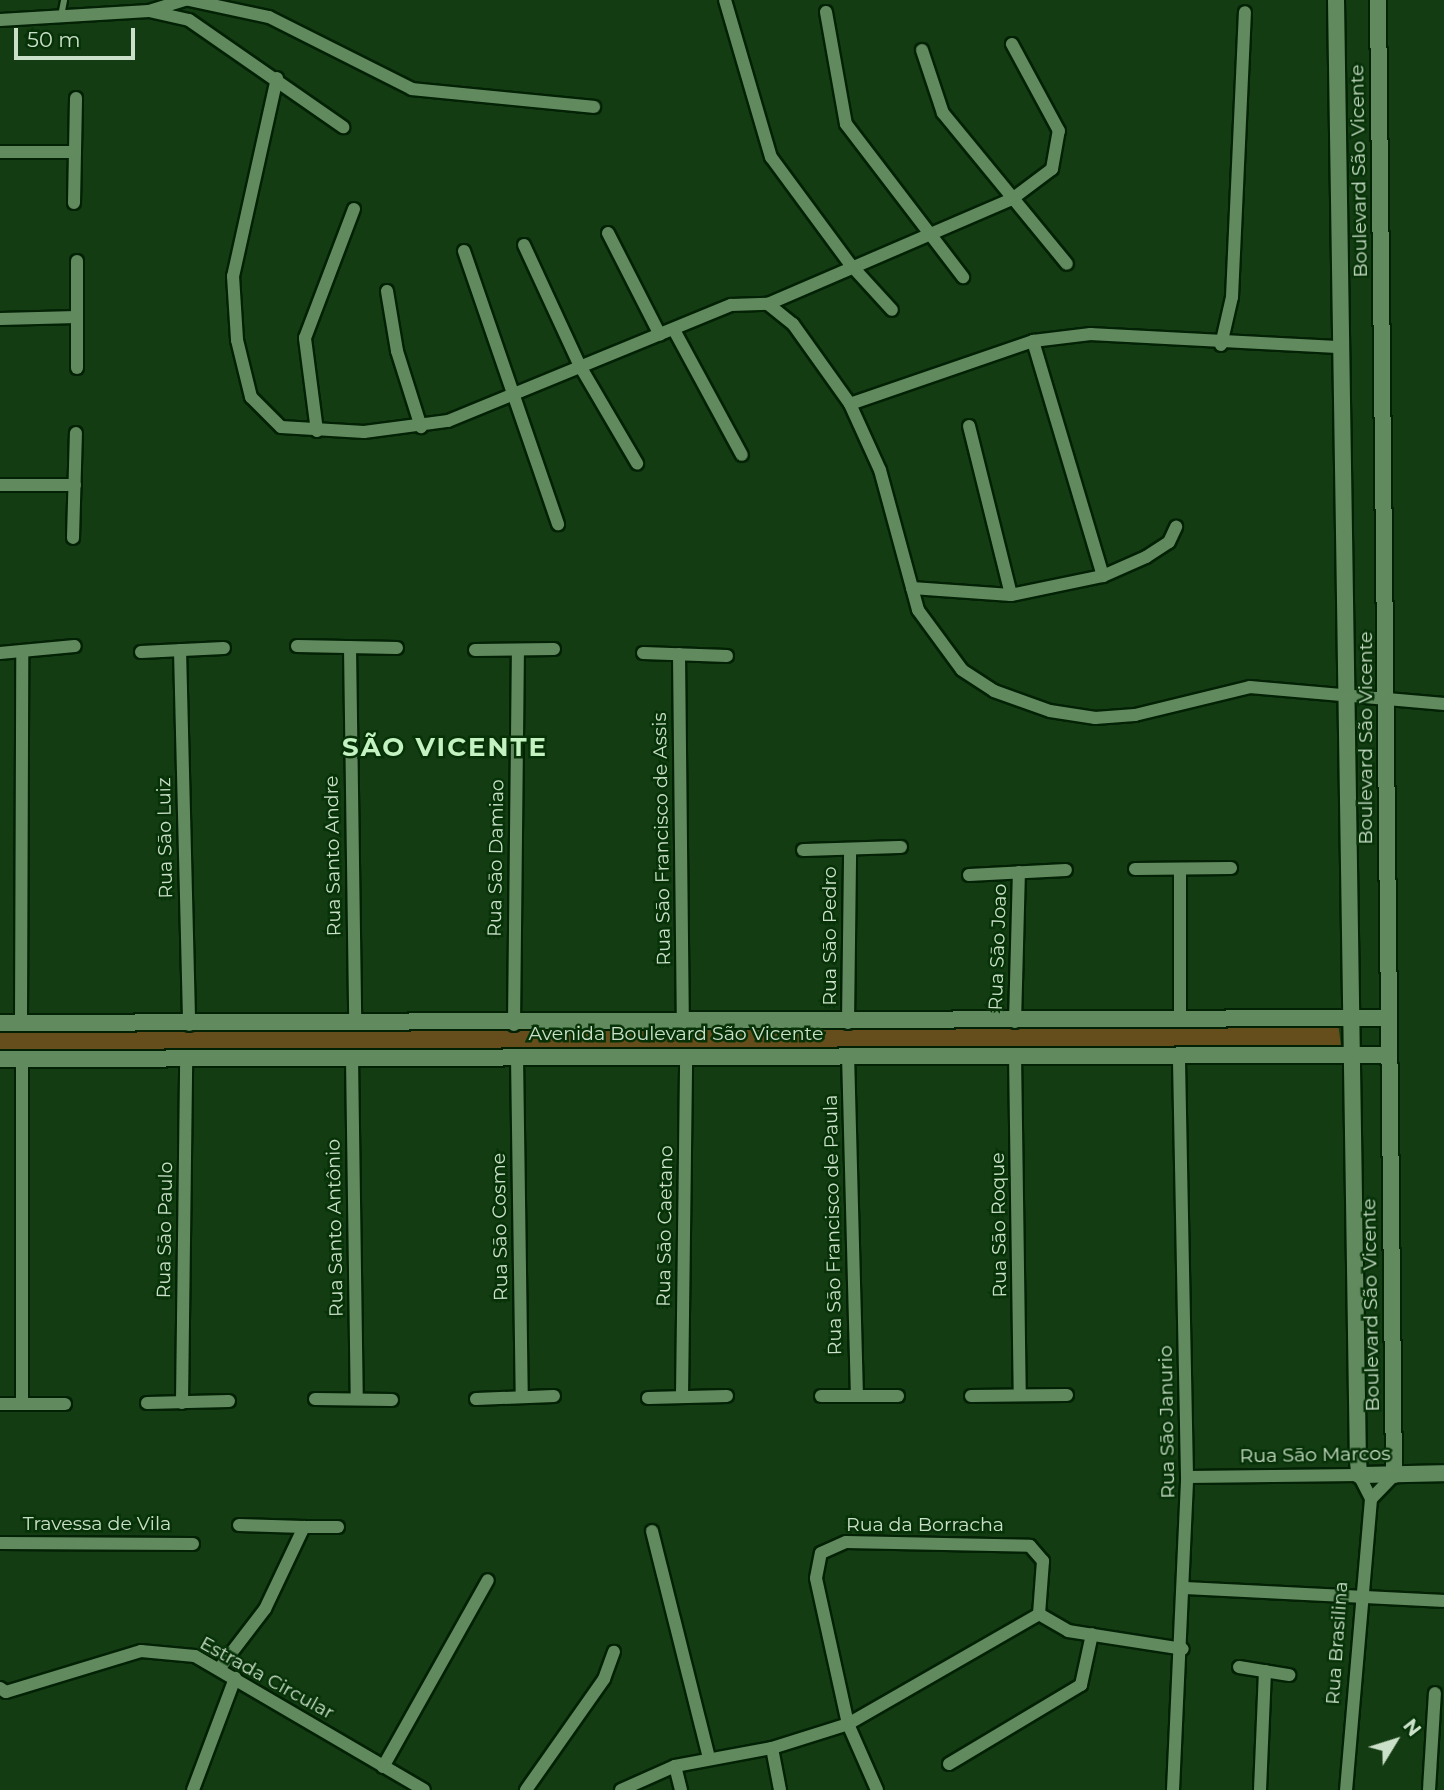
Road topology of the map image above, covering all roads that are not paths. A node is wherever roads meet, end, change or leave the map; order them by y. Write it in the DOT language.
graph roads {
  1 [pos="64,0"];
  2 [pos="188,0"];
  3 [pos="725,0"];
  4 [pos="1336,0"];
  5 [pos="1378,0"];
  6 [pos="164,1"];
  7 [pos="149,10"];
  8 [pos="826,12"];
  9 [pos="1245,12"];
  10 [pos="0,20"];
  11 [pos="60,21"];
  12 [pos="1012,44"];
  13 [pos="922,50"];
  14 [pos="277,78"];
  15 [pos="76,98"];
  16 [pos="594,107"];
  17 [pos="343,127"];
  18 [pos="0,152"];
  19 [pos="75,152"];
  20 [pos="1012,199"];
  21 [pos="74,203"];
  22 [pos="354,209"];
  23 [pos="608,233"];
  24 [pos="931,233"];
  25 [pos="524,245"];
  26 [pos="464,251"];
  27 [pos="77,261"];
  28 [pos="850,264"];
  29 [pos="1067,264"];
  30 [pos="963,277"];
  31 [pos="387,291"];
  32 [pos="768,304"];
  33 [pos="892,310"];
  34 [pos="77,317"];
  35 [pos="0,319"];
  36 [pos="674,330"];
  37 [pos="660,335"];
  38 [pos="1033,341"];
  39 [pos="1220,345"];
  40 [pos="1340,347"];
  41 [pos="580,366"];
  42 [pos="77,368"];
  43 [pos="513,394"];
  44 [pos="850,404"];
  45 [pos="969,426"];
  46 [pos="421,427"];
  47 [pos="317,431"];
  48 [pos="76,433"];
  49 [pos="742,455"];
  50 [pos="637,463"];
  51 [pos="0,485"];
  52 [pos="75,485"];
  53 [pos="558,524"];
  54 [pos="1176,527"];
  55 [pos="73,538"];
  56 [pos="1103,576"];
  57 [pos="912,588"];
  58 [pos="1011,595"];
  59 [pos="75,646"];
  60 [pos="298,646"];
  61 [pos="350,647"];
  62 [pos="223,648"];
  63 [pos="397,648"];
  64 [pos="554,649"];
  65 [pos="180,650"];
  66 [pos="475,650"];
  67 [pos="518,650"];
  68 [pos="22,651"];
  69 [pos="141,652"];
  70 [pos="0,653"];
  71 [pos="643,653"];
  72 [pos="679,654"];
  73 [pos="727,656"];
  74 [pos="1345,697"];
  75 [pos="1388,698"];
  76 [pos="1444,704"];
  77 [pos="901,848"];
  78 [pos="850,849"];
  79 [pos="803,850"];
  80 [pos="1231,868"];
  81 [pos="1135,869"];
  82 [pos="1180,869"];
  83 [pos="1066,870"];
  84 [pos="1019,872"];
  85 [pos="969,875"];
  86 [pos="1351,1018"];
  87 [pos="1388,1018"];
  88 [pos="1180,1021"];
  89 [pos="1015,1022"];
  90 [pos="0,1023"];
  91 [pos="22,1023"];
  92 [pos="355,1023"];
  93 [pos="683,1023"];
  94 [pos="848,1023"];
  95 [pos="189,1025"];
  96 [pos="514,1025"];
  97 [pos="1179,1053"];
  98 [pos="1352,1053"];
  99 [pos="848,1054"];
  100 [pos="1015,1054"];
  101 [pos="686,1055"];
  102 [pos="1388,1055"];
  103 [pos="517,1056"];
  104 [pos="352,1057"];
  105 [pos="0,1059"];
  106 [pos="22,1059"];
  107 [pos="186,1059"];
  108 [pos="1020,1395"];
  109 [pos="1067,1395"];
  110 [pos="554,1396"];
  111 [pos="727,1396"];
  112 [pos="821,1396"];
  113 [pos="857,1396"];
  114 [pos="898,1396"];
  115 [pos="971,1396"];
  116 [pos="522,1397"];
  117 [pos="682,1397"];
  118 [pos="648,1398"];
  119 [pos="315,1399"];
  120 [pos="357,1399"];
  121 [pos="476,1399"];
  122 [pos="392,1400"];
  123 [pos="229,1401"];
  124 [pos="147,1403"];
  125 [pos="182,1403"];
  126 [pos="0,1404"];
  127 [pos="22,1404"];
  128 [pos="65,1404"];
  129 [pos="1444,1473"];
  130 [pos="1359,1475"];
  131 [pos="1394,1475"];
  132 [pos="1187,1478"];
  133 [pos="1371,1499"];
  134 [pos="239,1525"];
  135 [pos="304,1527"];
  136 [pos="338,1527"];
  137 [pos="652,1531"];
  138 [pos="0,1543"];
  139 [pos="193,1544"];
  140 [pos="488,1580"];
  141 [pos="1186,1588"];
  142 [pos="1360,1595"];
  143 [pos="1444,1601"];
  144 [pos="1038,1614"];
  145 [pos="1092,1634"];
  146 [pos="1183,1649"];
  147 [pos="614,1652"];
  148 [pos="1239,1667"];
  149 [pos="219,1669"];
  150 [pos="1265,1671"];
  151 [pos="1289,1675"];
  152 [pos="235,1678"];
  153 [pos="2,1692"];
  154 [pos="1435,1693"];
  155 [pos="848,1724"];
  156 [pos="772,1748"];
  157 [pos="709,1758"];
  158 [pos="949,1764"];
  159 [pos="675,1766"];
  160 [pos="383,1767"];
  161 [pos="192,1790"];
  162 [pos="424,1790"];
  163 [pos="526,1790"];
  164 [pos="621,1790"];
  165 [pos="681,1790"];
  166 [pos="780,1790"];
  167 [pos="877,1790"];
  168 [pos="1173,1790"];
  169 [pos="1260,1790"];
  170 [pos="1346,1790"];
  171 [pos="1429,1790"];
  1 -- 11 [label="lane"];
  2 -- 6 [label="street"];
  2 -- 16 [label="street"];
  3 -- 28 [label="street"];
  4 -- 40 [label="street, Boulevard São Vicente"];
  5 -- 75 [label="street, Boulevard São Vicente"];
  6 -- 7 [label="street"];
  7 -- 11 [label="street"];
  7 -- 14 [label="street"];
  8 -- 24 [label="street"];
  9 -- 39 [label="street"];
  10 -- 11 [label="street"];
  12 -- 20 [label="street"];
  13 -- 20 [label="street"];
  14 -- 17 [label="street"];
  14 -- 47 [label="street"];
  15 -- 19 [label="street"];
  18 -- 19 [label="street"];
  19 -- 21 [label="street"];
  20 -- 24 [label="street"];
  20 -- 29 [label="street"];
  22 -- 47 [label="street"];
  23 -- 37 [label="street"];
  24 -- 28 [label="street"];
  24 -- 30 [label="street"];
  25 -- 41 [label="street"];
  26 -- 43 [label="street"];
  27 -- 34 [label="street"];
  28 -- 32 [label="street"];
  28 -- 33 [label="street"];
  31 -- 46 [label="street"];
  32 -- 36 [label="street"];
  32 -- 44 [label="street"];
  34 -- 35 [label="street"];
  34 -- 42 [label="street"];
  36 -- 37 [label="street"];
  36 -- 49 [label="street"];
  37 -- 41 [label="street"];
  38 -- 39 [label="street"];
  38 -- 44 [label="street"];
  38 -- 56 [label="street"];
  39 -- 40 [label="street"];
  40 -- 74 [label="street, Boulevard São Vicente"];
  41 -- 43 [label="street"];
  41 -- 50 [label="street"];
  43 -- 46 [label="street"];
  43 -- 53 [label="street"];
  44 -- 57 [label="street"];
  45 -- 58 [label="street"];
  46 -- 47 [label="street"];
  48 -- 52 [label="street"];
  51 -- 52 [label="street"];
  52 -- 55 [label="street"];
  54 -- 56 [label="street"];
  56 -- 58 [label="street"];
  57 -- 58 [label="street"];
  57 -- 74 [label="street"];
  59 -- 68 [label="street"];
  60 -- 61 [label="street"];
  61 -- 63 [label="street"];
  61 -- 92 [label="street, Rua Santo Andre"];
  62 -- 65 [label="street"];
  64 -- 67 [label="street"];
  65 -- 69 [label="street"];
  65 -- 95 [label="street, Rua Sāo Luiz"];
  66 -- 67 [label="street"];
  67 -- 96 [label="street, Rua Sāo Damiao"];
  68 -- 70 [label="street"];
  68 -- 91 [label="street"];
  71 -- 72 [label="street"];
  72 -- 73 [label="street"];
  72 -- 93 [label="street, Rua Sāo Francisco de Assis"];
  74 -- 75 [label="street"];
  74 -- 86 [label="street, Boulevard São Vicente"];
  75 -- 76 [label="street"];
  75 -- 87 [label="street, Boulevard São Vicente"];
  77 -- 78 [label="street"];
  78 -- 79 [label="street"];
  78 -- 94 [label="street, Rua Sāo Pedro"];
  80 -- 82 [label="street"];
  81 -- 82 [label="street"];
  82 -- 88 [label="street"];
  83 -- 84 [label="street"];
  84 -- 85 [label="street"];
  84 -- 89 [label="street, Rua Sāo Joao"];
  86 -- 87 [label="street, Avenida Boulevard São Vicente"];
  86 -- 88 [label="street, Avenida Boulevard São Vicente"];
  86 -- 98 [label="street, Boulevard São Vicente"];
  87 -- 102 [label="street, Boulevard São Vicente"];
  88 -- 89 [label="street, Avenida Boulevard São Vicente"];
  89 -- 94 [label="street, Avenida Boulevard São Vicente"];
  90 -- 91 [label="street, Avenida Boulevard São Vicente"];
  91 -- 95 [label="street, Avenida Boulevard São Vicente"];
  92 -- 95 [label="street, Avenida Boulevard São Vicente"];
  92 -- 96 [label="street, Avenida Boulevard São Vicente"];
  93 -- 94 [label="street, Avenida Boulevard São Vicente"];
  93 -- 96 [label="street, Avenida Boulevard São Vicente"];
  97 -- 98 [label="street, Avenida Boulevard São Vicente"];
  97 -- 100 [label="street, Avenida Boulevard São Vicente"];
  97 -- 132 [label="street, Rua Sāo Janurio"];
  98 -- 102 [label="street, Avenida Boulevard São Vicente"];
  98 -- 130 [label="street, Boulevard São Vicente"];
  99 -- 100 [label="street, Avenida Boulevard São Vicente"];
  99 -- 101 [label="street, Avenida Boulevard São Vicente"];
  99 -- 113 [label="street, Rua Sāo Francisco de Paula"];
  100 -- 108 [label="street, Rua Sāo Roque"];
  101 -- 103 [label="street, Avenida Boulevard São Vicente"];
  101 -- 117 [label="street, Rua Sāo Caetano"];
  102 -- 131 [label="street, Boulevard São Vicente"];
  103 -- 104 [label="street, Avenida Boulevard São Vicente"];
  103 -- 116 [label="street, Rua Sāo Cosme"];
  104 -- 107 [label="street, Avenida Boulevard São Vicente"];
  104 -- 120 [label="street, Rua Santo Antônio"];
  105 -- 106 [label="street, Avenida Boulevard São Vicente"];
  106 -- 107 [label="street, Avenida Boulevard São Vicente"];
  106 -- 127 [label="street"];
  107 -- 125 [label="street, Rua Sāo Paulo"];
  108 -- 109 [label="street"];
  108 -- 115 [label="street"];
  110 -- 116 [label="street"];
  111 -- 117 [label="street"];
  112 -- 113 [label="street"];
  113 -- 114 [label="street"];
  116 -- 121 [label="street"];
  117 -- 118 [label="street"];
  119 -- 120 [label="street"];
  120 -- 122 [label="street"];
  123 -- 125 [label="street"];
  124 -- 125 [label="street"];
  126 -- 127 [label="street"];
  127 -- 128 [label="street"];
  129 -- 131 [label="street, Rua Sāo Marcos"];
  130 -- 131 [label="street, Rua Sāo Marcos"];
  130 -- 132 [label="street, Rua Sāo Marcos"];
  130 -- 133 [label="street"];
  131 -- 133 [label="street"];
  132 -- 141 [label="street, Rua Sāo Janurio"];
  133 -- 142 [label="street, Rua Brasilina"];
  134 -- 135 [label="street"];
  135 -- 136 [label="street"];
  135 -- 149 [label="street"];
  137 -- 157 [label="street"];
  138 -- 139 [label="street, Travessa de Vila"];
  140 -- 160 [label="street"];
  141 -- 142 [label="street"];
  141 -- 146 [label="street, Rua Sāo Janurio"];
  142 -- 143 [label="street"];
  142 -- 170 [label="street, Rua Brasilina"];
  144 -- 145 [label="street"];
  144 -- 155 [label="street"];
  144 -- 155 [label="street, Rua da Borracha"];
  145 -- 146 [label="street"];
  145 -- 158 [label="street"];
  146 -- 168 [label="street, Rua Sāo Janurio"];
  147 -- 163 [label="street"];
  148 -- 150 [label="street"];
  149 -- 152 [label="street, Estrada Circular"];
  149 -- 153 [label="street, Estrada Circular"];
  150 -- 151 [label="street"];
  150 -- 169 [label="street"];
  152 -- 160 [label="street, Estrada Circular"];
  152 -- 161 [label="street"];
  154 -- 171 [label="street"];
  155 -- 156 [label="street"];
  155 -- 167 [label="street"];
  156 -- 157 [label="street"];
  156 -- 166 [label="street"];
  157 -- 159 [label="street"];
  159 -- 164 [label="street"];
  159 -- 165 [label="street"];
  160 -- 162 [label="street, Estrada Circular"];
}
